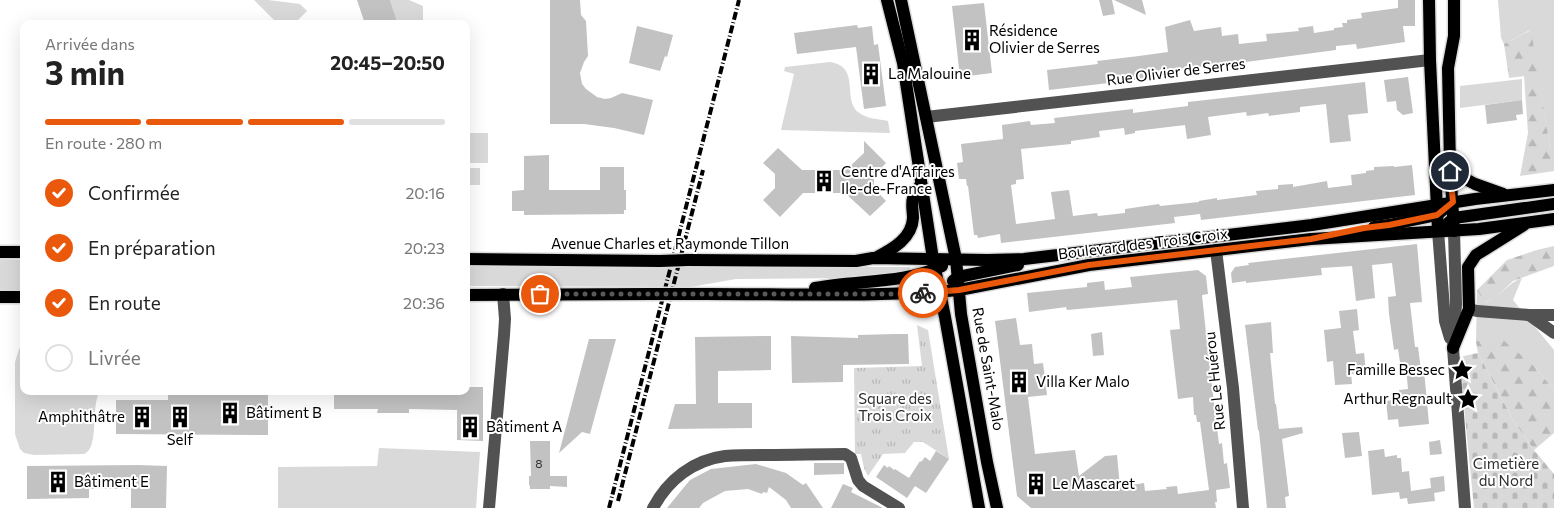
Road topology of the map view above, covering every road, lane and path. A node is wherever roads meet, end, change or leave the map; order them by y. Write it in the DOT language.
graph roads {
  1 [pos="887,0"];
  2 [pos="901,0"];
  3 [pos="1429,0"];
  4 [pos="1454,0"];
  5 [pos="1430,60"];
  6 [pos="926,117"];
  7 [pos="1450,171"];
  8 [pos="921,184"];
  9 [pos="1554,190"];
  10 [pos="1508,195"];
  11 [pos="1453,202"];
  12 [pos="1554,204"];
  13 [pos="1437,210"];
  14 [pos="1554,219"];
  15 [pos="1528,223"];
  16 [pos="1454,224"];
  17 [pos="1438,231"];
  18 [pos="1311,239"];
  19 [pos="1216,250"];
  20 [pos="0,252"];
  21 [pos="20,252"];
  22 [pos="1063,254"];
  23 [pos="873,258"];
  24 [pos="470,259"];
  25 [pos="956,259"];
  26 [pos="934,264"];
  27 [pos="959,284"];
  28 [pos="939,292"];
  29 [pos="470,294"];
  30 [pos="503,294"];
  31 [pos="784,294"];
  32 [pos="0,297"];
  33 [pos="20,297"];
  34 [pos="1469,309"];
  35 [pos="1529,315"];
  36 [pos="1554,315"];
  37 [pos="1554,333"];
  38 [pos="1454,348"];
  39 [pos="489,508"];
  40 [pos="653,508"];
  41 [pos="899,508"];
  42 [pos="979,508"];
  43 [pos="997,508"];
  44 [pos="1243,508"];
  45 [pos="1465,508"];
  1 -- 8 [label="main road"];
  2 -- 6 [label="main road, Rue de Saint-Malo"];
  3 -- 5 [label="main road"];
  4 -- 7 [label="main road"];
  5 -- 6 [label="street, Rue Olivier de Serres"];
  5 -- 13 [label="main road"];
  6 -- 25 [label="main road, Rue de Saint-Malo"];
  7 -- 10 [label="main road"];
  7 -- 11 [label="main road"];
  8 -- 23 [label="main road, Avenue Charles et Raymonde Tillon"];
  8 -- 26 [label="main road"];
  9 -- 10 [label="main road, Boulevard des Trois Croix"];
  10 -- 11 [label="main road, Boulevard des Trois Croix"];
  11 -- 13 [label="main road, Boulevard des Trois Croix"];
  11 -- 16 [label="main road"];
  12 -- 16 [label="main road"];
  13 -- 17 [label="main road"];
  13 -- 18 [label="main road"];
  13 -- 22 [label="main road, Boulevard des Trois Croix"];
  14 -- 15 [label="main road"];
  15 -- 16 [label="main road"];
  15 -- 34 [label="main road"];
  16 -- 17 [label="main road, Boulevard des Trois Croix"];
  16 -- 38 [label="street"];
  17 -- 18 [label="main road, Boulevard des Trois Croix"];
  17 -- 38 [label="street"];
  18 -- 19 [label="main road, Boulevard des Trois Croix"];
  19 -- 27 [label="main road, Boulevard des Trois Croix"];
  19 -- 44 [label="street, Rue Le Huérou"];
  20 -- 21 [label="main road"];
  22 -- 25 [label="main road, Boulevard des Trois Croix"];
  22 -- 27 [label="main road, Boulevard des Trois Croix"];
  23 -- 24 [label="main road, Avenue Charles et Raymonde Tillon, bridge"];
  23 -- 26 [label="main road, Avenue Charles et Raymonde Tillon"];
  25 -- 26 [label="main road, Avenue Charles et Raymonde Tillon"];
  25 -- 27 [label="main road, Rue de Saint-Malo"];
  26 -- 28 [label="main road"];
  26 -- 31 [label="main road, Avenue Charles et Raymonde Tillon"];
  27 -- 28 [label="main road, Boulevard des Trois Croix"];
  27 -- 43 [label="main road, Rue de Saint-Malo"];
  28 -- 31 [label="main road, Avenue Charles et Raymonde Tillon"];
  28 -- 42 [label="main road"];
  29 -- 30 [label="main road, Avenue Charles et Raymonde Tillon"];
  30 -- 31 [label="main road, Avenue Charles et Raymonde Tillon, bridge"];
  30 -- 39 [label="street"];
  32 -- 33 [label="main road"];
  34 -- 35 [label="street"];
  34 -- 38 [label="main road"];
  35 -- 36 [label="street"];
  35 -- 37 [label="street"];
  38 -- 45 [label="street"];
  40 -- 41 [label="street"];
}
